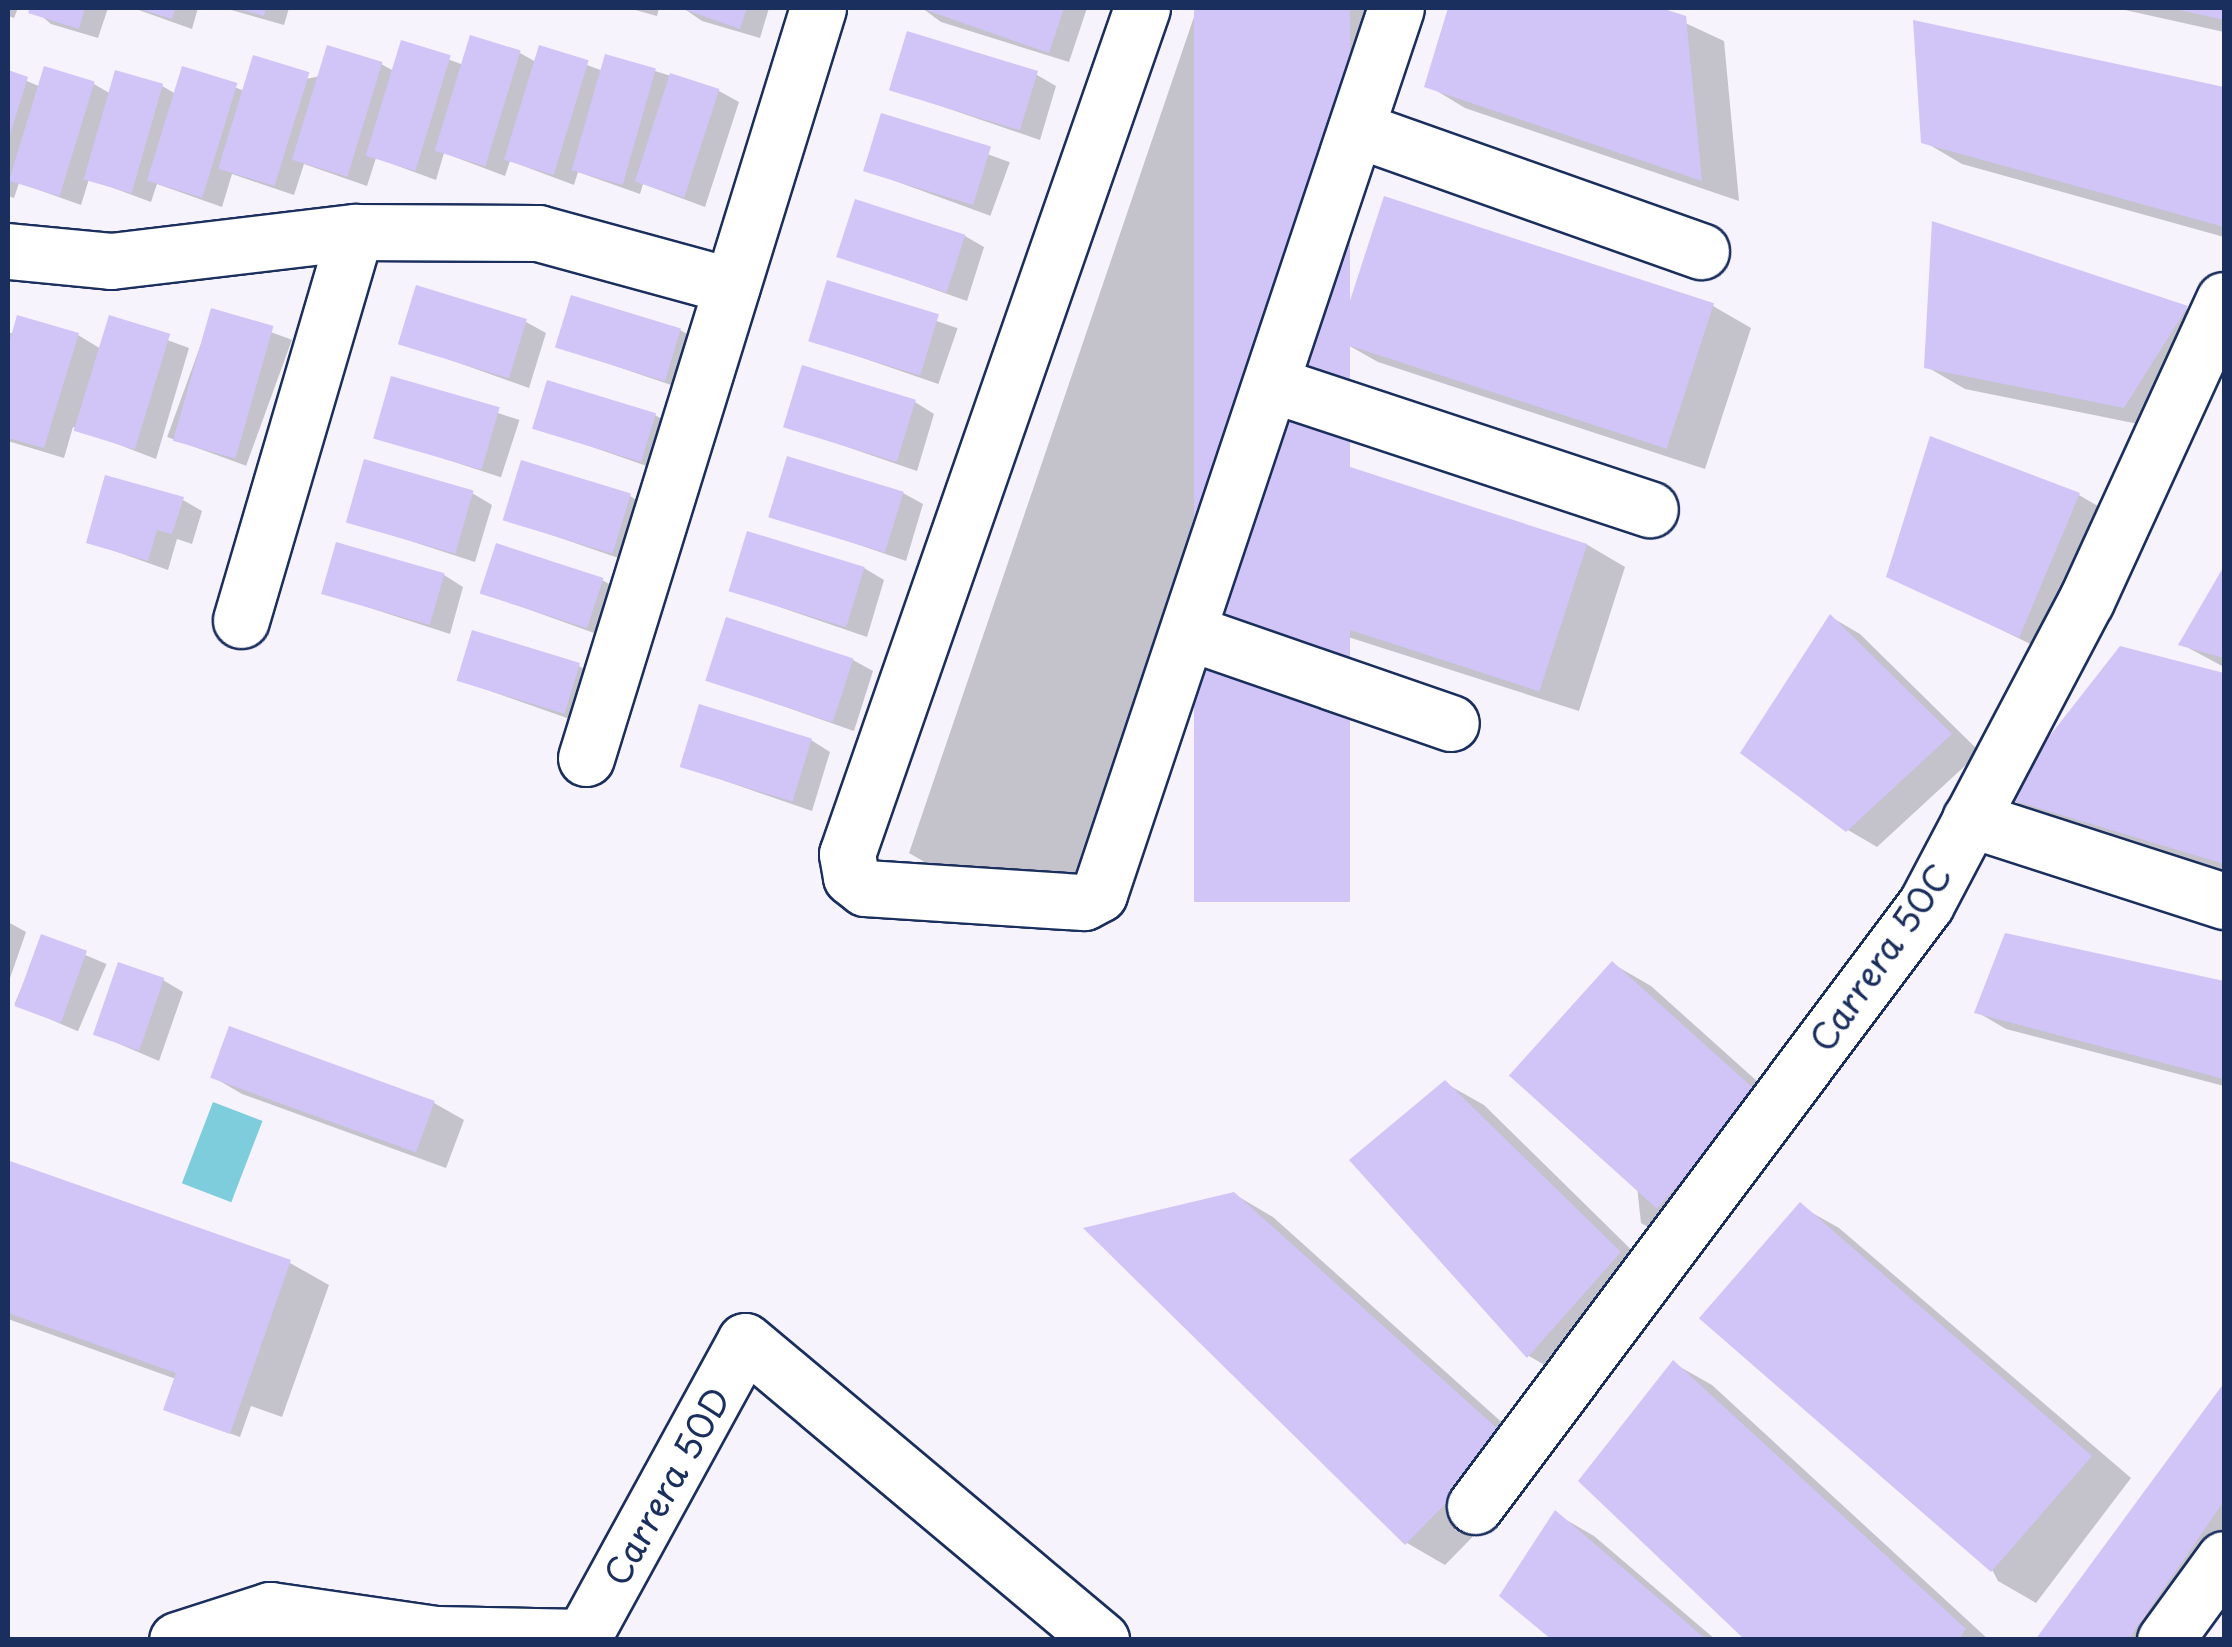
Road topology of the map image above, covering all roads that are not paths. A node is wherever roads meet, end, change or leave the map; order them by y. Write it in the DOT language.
graph roads {
  1 [pos="818,8"];
  2 [pos="1142,8"];
  3 [pos="1396,8"];
  4 [pos="1356,129"];
  5 [pos="355,232"];
  6 [pos="8,251"];
  7 [pos="1701,252"];
  8 [pos="732,286"];
  9 [pos="2224,300"];
  10 [pos="1271,384"];
  11 [pos="1650,509"];
  12 [pos="241,620"];
  13 [pos="1188,632"];
  14 [pos="1451,724"];
  15 [pos="586,758"];
  16 [pos="1970,819"];
  17 [pos="2224,901"];
  18 [pos="1476,1506"];
  19 [pos="2224,1560"];
  20 [pos="585,1638"];
  21 [pos="177,1640"];
  22 [pos="1101,1640"];
  23 [pos="2165,1640"];
  1 -- 8 [label="street"];
  2 -- 13 [label="street"];
  3 -- 4 [label="street"];
  4 -- 7 [label="street"];
  4 -- 10 [label="street"];
  5 -- 6 [label="street"];
  5 -- 8 [label="street"];
  5 -- 12 [label="street"];
  8 -- 15 [label="street"];
  9 -- 16 [label="street, Carrera 50C"];
  10 -- 11 [label="street"];
  10 -- 13 [label="street"];
  13 -- 14 [label="street"];
  16 -- 17 [label="street"];
  16 -- 18 [label="street, Carrera 50C"];
  19 -- 23 [label="street"];
  20 -- 21 [label="street, Carrera 50D"];
  20 -- 22 [label="street, Carrera 50D"];
}
